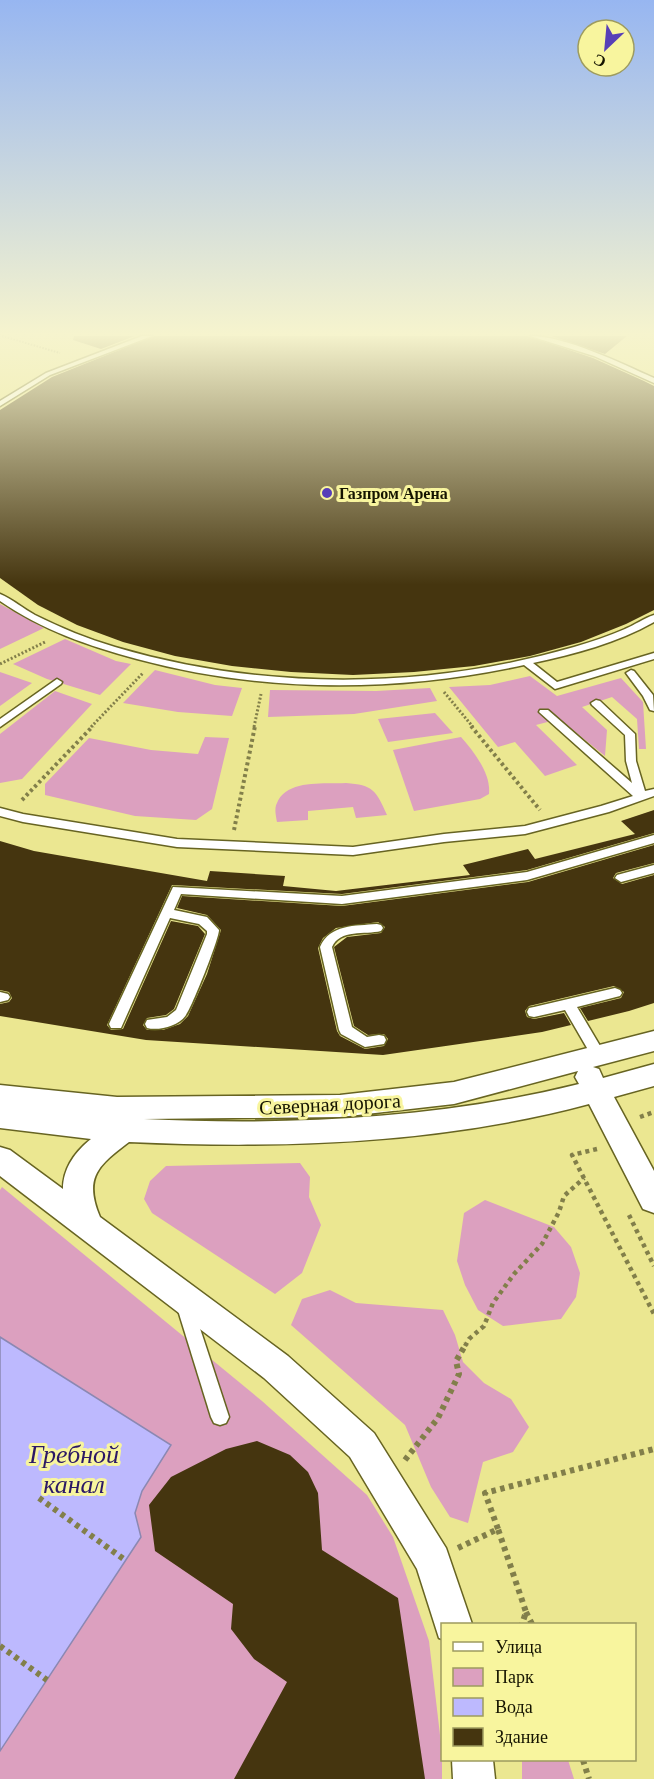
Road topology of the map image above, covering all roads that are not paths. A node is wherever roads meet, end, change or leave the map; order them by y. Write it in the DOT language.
graph roads {
  1 [pos="0,597"];
  2 [pos="654,618"];
  3 [pos="654,656"];
  4 [pos="526,663"];
  5 [pos="631,673"];
  6 [pos="57,682"];
  7 [pos="597,703"];
  8 [pos="654,708"];
  9 [pos="544,712"];
  10 [pos="0,724"];
  11 [pos="654,792"];
  12 [pos="640,796"];
  13 [pos="0,812"];
  14 [pos="654,839"];
  15 [pos="654,869"];
  16 [pos="621,878"];
  17 [pos="166,914"];
  18 [pos="378,928"];
  19 [pos="615,993"];
  20 [pos="569,1005"];
  21 [pos="534,1012"];
  22 [pos="116,1024"];
  23 [pos="154,1024"];
  24 [pos="375,1041"];
  25 [pos="654,1041"];
  26 [pos="590,1059"];
  27 [pos="654,1075"];
  28 [pos="597,1091"];
  29 [pos="0,1096"];
  30 [pos="0,1116"];
  31 [pos="124,1120"];
  32 [pos="0,1159"];
  33 [pos="654,1200"];
  34 [pos="88,1225"];
  35 [pos="181,1295"];
  36 [pos="220,1417"];
  37 [pos="453,1623"];
  38 [pos="473,1761"];
  39 [pos="474,1779"];
  1 -- 4 [label="lane"];
  2 -- 4 [label="lane"];
  3 -- 4 [label="lane"];
  5 -- 8 [label="lane"];
  6 -- 10 [label="lane"];
  7 -- 12 [label="lane"];
  9 -- 12 [label="lane"];
  11 -- 12 [label="lane"];
  12 -- 13 [label="lane"];
  14 -- 17 [label="lane"];
  15 -- 16 [label="lane"];
  17 -- 22 [label="lane"];
  17 -- 23 [label="lane"];
  18 -- 24 [label="lane"];
  19 -- 20 [label="lane"];
  20 -- 21 [label="lane"];
  20 -- 26 [label="lane"];
  25 -- 26 [label="street, Северная дорога"];
  26 -- 28 [label="street"];
  26 -- 31 [label="street, Северная дорога"];
  27 -- 28 [label="street, Северная дорога"];
  28 -- 31 [label="street, Северная дорога"];
  28 -- 33 [label="street"];
  29 -- 31 [label="street, Северная дорога"];
  30 -- 31 [label="street, Северная дорога"];
  31 -- 34 [label="street"];
  32 -- 34 [label="street"];
  34 -- 35 [label="street"];
  35 -- 36 [label="lane"];
  35 -- 37 [label="street"];
  38 -- 39 [label="street"];
}
